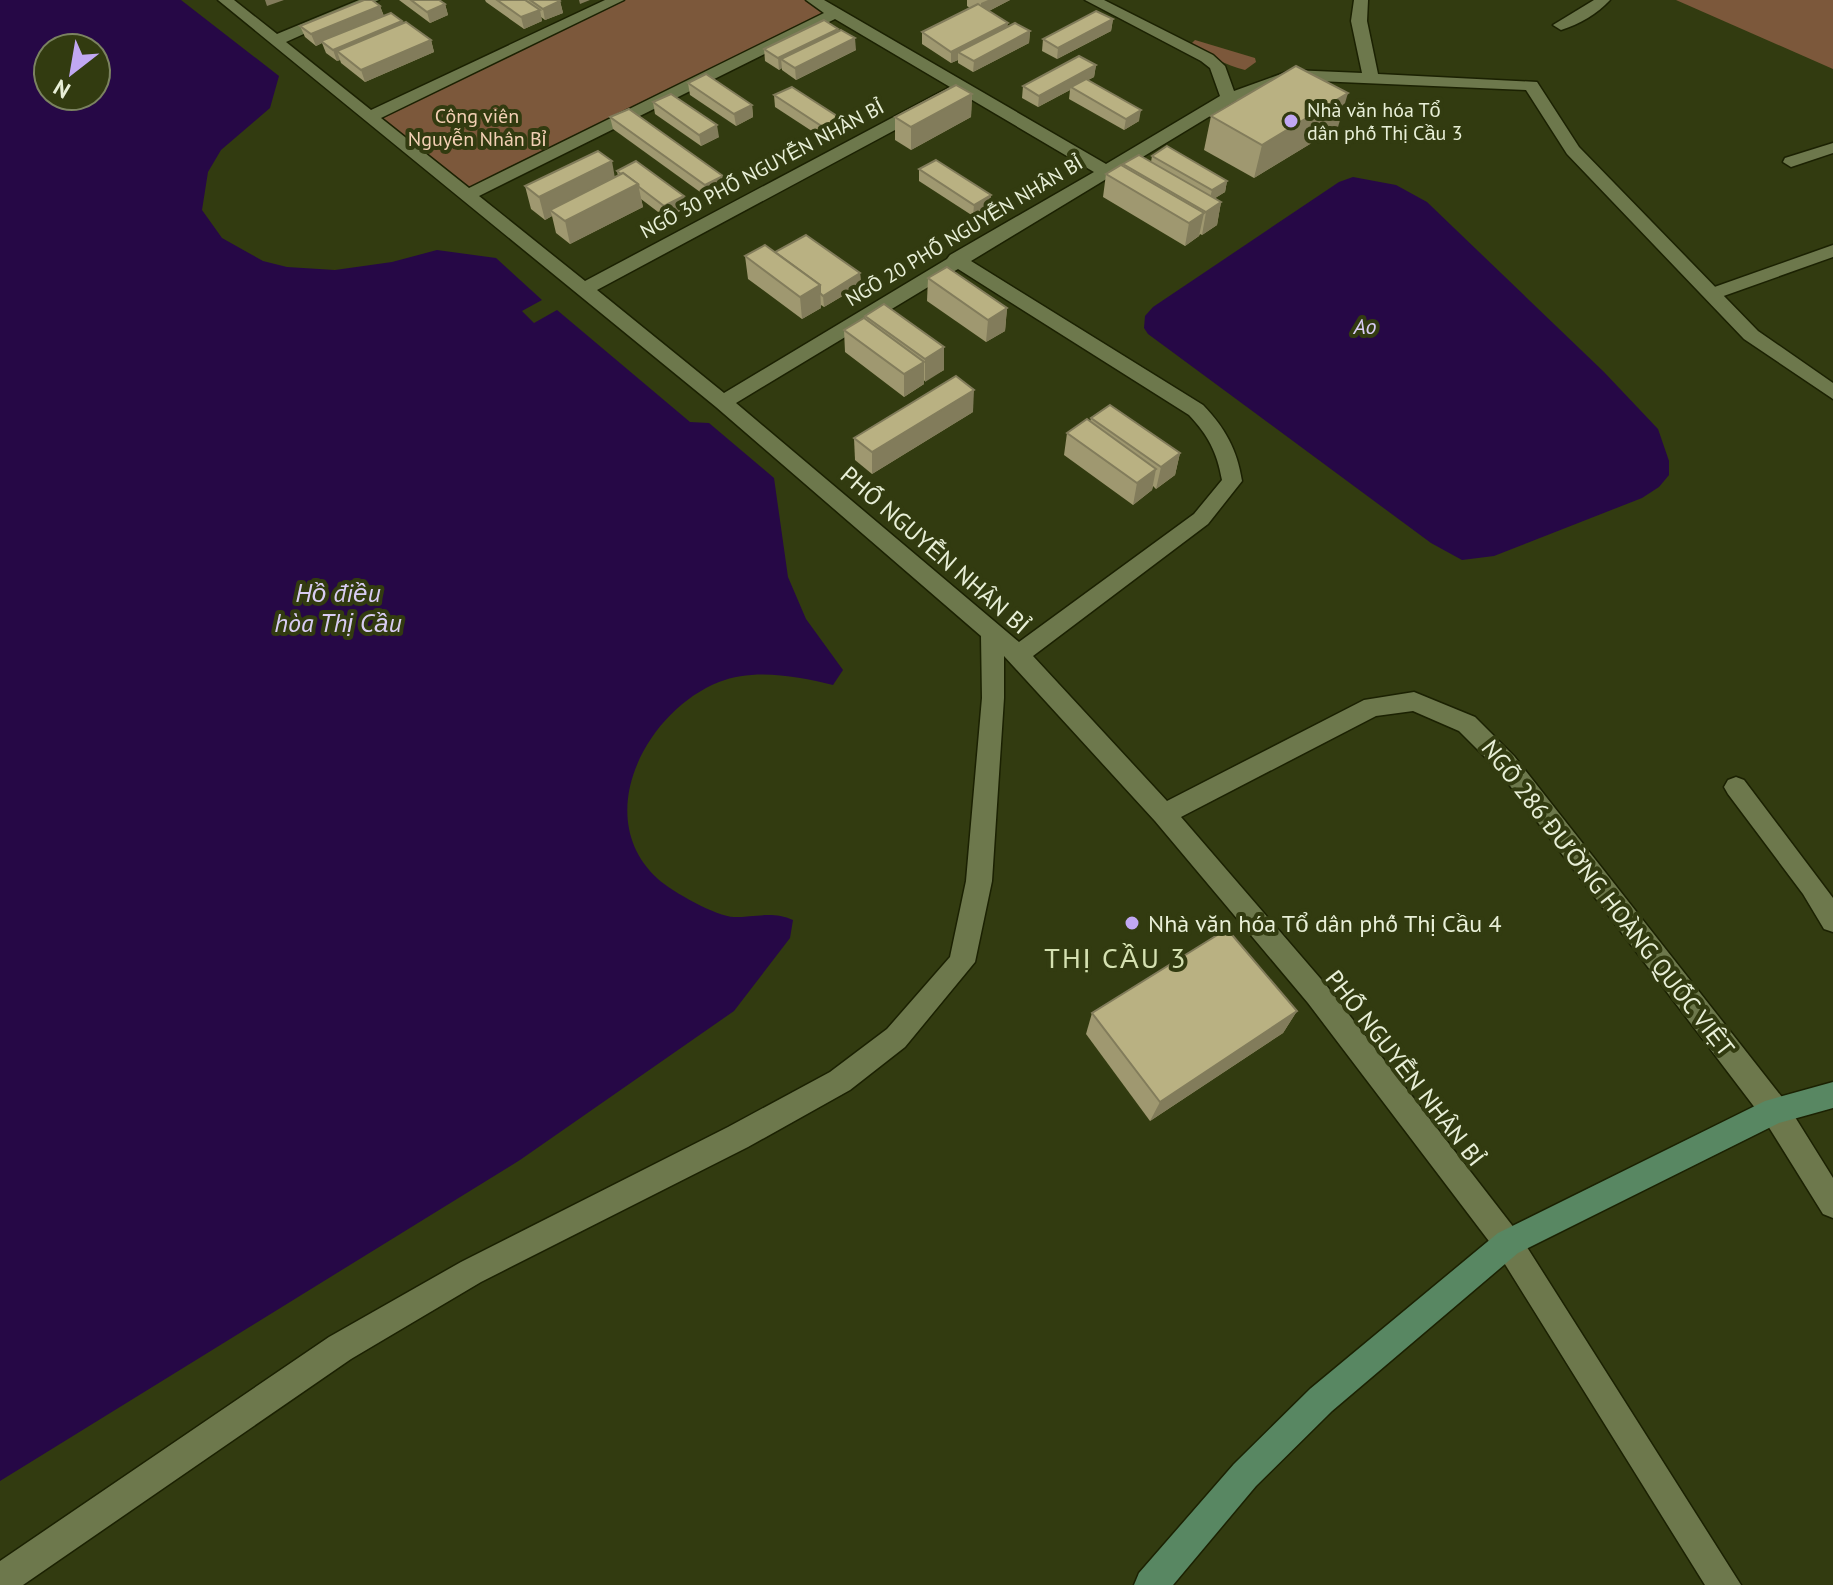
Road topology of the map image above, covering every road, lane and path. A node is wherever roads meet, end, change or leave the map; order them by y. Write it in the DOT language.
graph roads {
  1 [pos="225,0"];
  2 [pos="372,0"];
  3 [pos="617,0"];
  4 [pos="813,0"];
  5 [pos="1092,0"];
  6 [pos="1361,0"];
  7 [pos="1603,0"];
  8 [pos="835,13"];
  9 [pos="1561,25"];
  10 [pos="274,41"];
  11 [pos="1371,79"];
  12 [pos="962,87"];
  13 [pos="1229,98"];
  14 [pos="369,117"];
  15 [pos="1833,148"];
  16 [pos="1791,162"];
  17 [pos="1107,172"];
  18 [pos="466,196"];
  19 [pos="1833,251"];
  20 [pos="956,259"];
  21 [pos="583,290"];
  22 [pos="1712,294"];
  23 [pos="1833,392"];
  24 [pos="723,402"];
  25 [pos="992,633"];
  26 [pos="1018,655"];
  27 [pos="1736,787"];
  28 [pos="1164,814"];
  29 [pos="1833,921"];
  30 [pos="1833,1095"];
  31 [pos="1775,1111"];
  32 [pos="1833,1204"];
  33 [pos="1508,1243"];
  34 [pos="0,1581"];
  35 [pos="1151,1585"];
  36 [pos="1724,1585"];
  1 -- 10 [label="street, PHỐ NGUYỄN NHÂN BỈ"];
  2 -- 10 [label="street"];
  3 -- 14 [label="street"];
  4 -- 8 [label="street"];
  5 -- 13 [label="street"];
  6 -- 11 [label="street"];
  7 -- 9 [label="street"];
  8 -- 12 [label="street"];
  8 -- 18 [label="street"];
  10 -- 14 [label="street, PHỐ NGUYỄN NHÂN BỈ"];
  11 -- 13 [label="street, NGÕ 20 PHỐ NGUYỄN NHÂN BỈ"];
  11 -- 22 [label="street, NGÕ 20 PHỐ NGUYỄN NHÂN BỈ"];
  12 -- 17 [label="street"];
  12 -- 21 [label="street, NGÕ 30 PHỐ NGUYỄN NHÂN BỈ"];
  13 -- 17 [label="street, NGÕ 20 PHỐ NGUYỄN NHÂN BỈ"];
  14 -- 18 [label="street, PHỐ NGUYỄN NHÂN BỈ"];
  15 -- 16 [label="street"];
  17 -- 20 [label="street, NGÕ 20 PHỐ NGUYỄN NHÂN BỈ"];
  18 -- 21 [label="street, PHỐ NGUYỄN NHÂN BỈ"];
  19 -- 22 [label="street"];
  20 -- 24 [label="street, NGÕ 20 PHỐ NGUYỄN NHÂN BỈ"];
  20 -- 26 [label="street"];
  21 -- 24 [label="street, PHỐ NGUYỄN NHÂN BỈ"];
  22 -- 23 [label="street"];
  24 -- 25 [label="street, PHỐ NGUYỄN NHÂN BỈ"];
  25 -- 26 [label="street, PHỐ NGUYỄN NHÂN BỈ"];
  25 -- 34 [label="street"];
  26 -- 28 [label="street, PHỐ NGUYỄN NHÂN BỈ"];
  27 -- 29 [label="street"];
  28 -- 31 [label="street, NGÕ 286 ĐƯỜNG HOÀNG QUỐC VIỆT"];
  28 -- 33 [label="street, PHỐ NGUYỄN NHÂN BỈ"];
  30 -- 31 [label="main road"];
  31 -- 32 [label="street, NGÕ 286 ĐƯỜNG HOÀNG QUỐC VIỆT"];
  31 -- 33 [label="main road"];
  33 -- 35 [label="main road"];
  33 -- 36 [label="street, PHỐ NGUYỄN NHÂN BỈ"];
}
